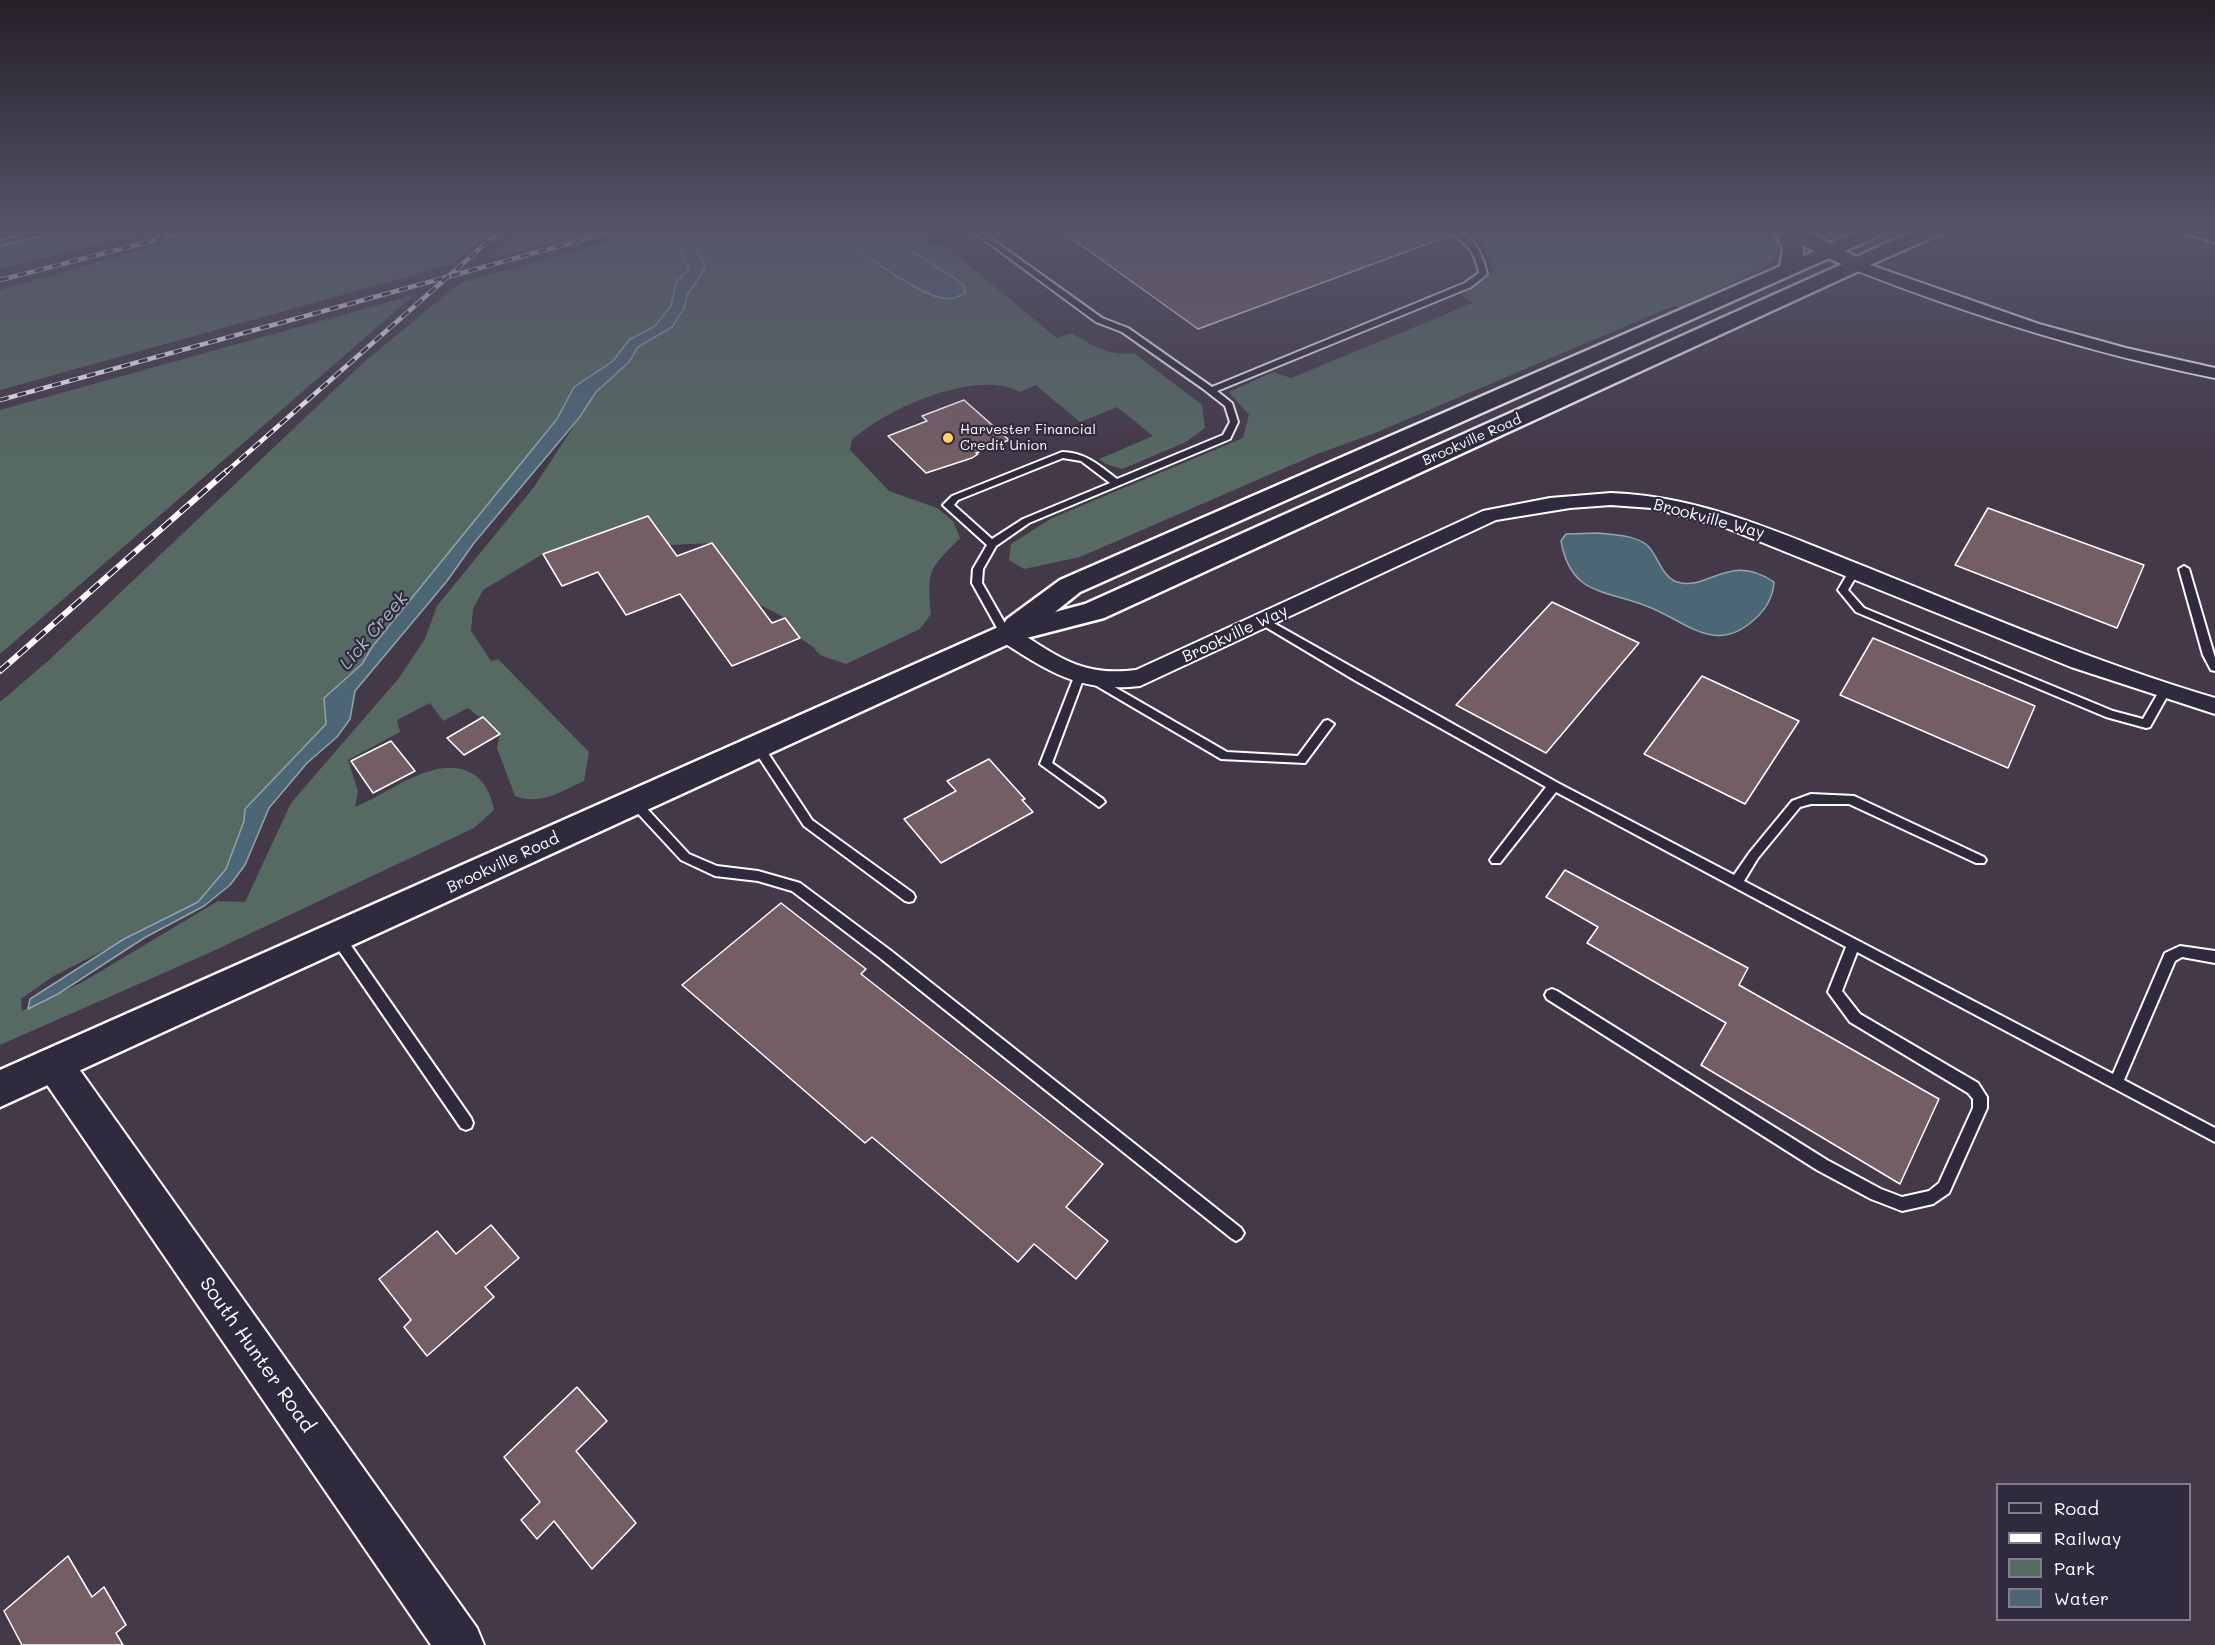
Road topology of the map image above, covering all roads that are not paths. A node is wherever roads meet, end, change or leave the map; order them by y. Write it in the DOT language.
graph roads {
  1 [pos="1081,307"];
  2 [pos="1415,307"];
  3 [pos="1702,307"];
  4 [pos="1766,307"];
  5 [pos="1968,307"];
  6 [pos="2215,373"];
  7 [pos="1211,391"];
  8 [pos="1116,483"];
  9 [pos="992,544"];
  10 [pos="2184,569"];
  11 [pos="1855,570"];
  12 [pos="1263,621"];
  13 [pos="1006,634"];
  14 [pos="2215,667"];
  15 [pos="1089,679"];
  16 [pos="2165,691"];
  17 [pos="2215,706"];
  18 [pos="1328,724"];
  19 [pos="758,747"];
  20 [pos="1554,786"];
  21 [pos="1099,802"];
  22 [pos="635,803"];
  23 [pos="1496,860"];
  24 [pos="1980,860"];
  25 [pos="1736,883"];
  26 [pos="909,897"];
  27 [pos="338,938"];
  28 [pos="1854,945"];
  29 [pos="2215,957"];
  30 [pos="1552,995"];
  31 [pos="54,1064"];
  32 [pos="2116,1083"];
  33 [pos="0,1089"];
  34 [pos="466,1123"];
  35 [pos="2215,1135"];
  36 [pos="1236,1233"];
  37 [pos="460,1645"];
  1 -- 7 [label="lane"];
  2 -- 7 [label="lane"];
  3 -- 13 [label="main road, Brookville Road"];
  4 -- 13 [label="main road, Brookville Road"];
  5 -- 6 [label="street"];
  7 -- 8 [label="lane"];
  8 -- 9 [label="lane"];
  8 -- 9 [label="lane"];
  9 -- 13 [label="lane"];
  10 -- 14 [label="lane"];
  11 -- 12 [label="street, Brookville Way"];
  11 -- 16 [label="street, Brookville Way"];
  11 -- 16 [label="lane"];
  12 -- 15 [label="street, Brookville Way"];
  12 -- 20 [label="lane"];
  13 -- 15 [label="street"];
  13 -- 19 [label="main road, Brookville Road"];
  15 -- 18 [label="lane"];
  15 -- 21 [label="lane"];
  16 -- 17 [label="street, Brookville Way"];
  19 -- 22 [label="main road, Brookville Road"];
  19 -- 26 [label="lane"];
  20 -- 23 [label="lane"];
  20 -- 25 [label="lane"];
  22 -- 27 [label="main road, Brookville Road"];
  22 -- 36 [label="lane"];
  24 -- 25 [label="lane"];
  25 -- 28 [label="lane"];
  27 -- 31 [label="main road, Brookville Road"];
  27 -- 34 [label="lane"];
  28 -- 30 [label="lane"];
  28 -- 32 [label="lane"];
  29 -- 32 [label="lane"];
  31 -- 33 [label="main road, Brookville Road"];
  31 -- 37 [label="street, South Hunter Road"];
  32 -- 35 [label="lane"];
}
